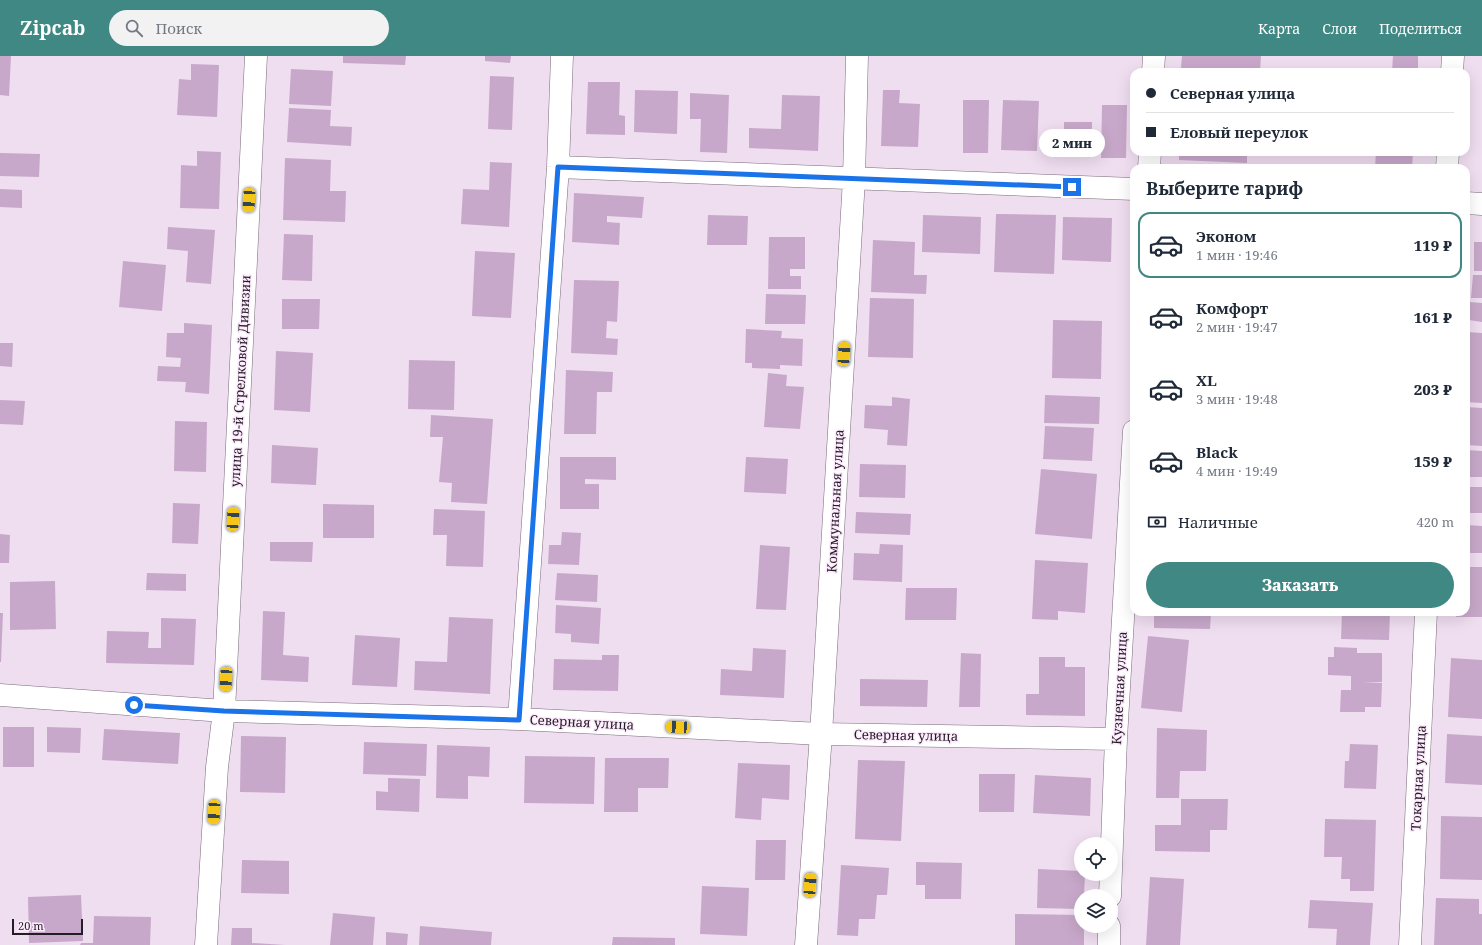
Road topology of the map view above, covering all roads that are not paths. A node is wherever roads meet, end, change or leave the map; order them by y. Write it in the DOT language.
graph roads {
  1 [pos="256,56"];
  2 [pos="562,56"];
  3 [pos="857,56"];
  4 [pos="1154,56"];
  5 [pos="1453,56"];
  6 [pos="1153,68"];
  7 [pos="1452,68"];
  8 [pos="558,167"];
  9 [pos="854,179"];
  10 [pos="1130,189"];
  11 [pos="1470,203"];
  12 [pos="1482,204"];
  13 [pos="1130,500"];
  14 [pos="1426,616"];
  15 [pos="0,695"];
  16 [pos="224,711"];
  17 [pos="519,720"];
  18 [pos="821,734"];
  19 [pos="1116,739"];
  20 [pos="1110,889"];
  21 [pos="1109,933"];
  22 [pos="206,945"];
  23 [pos="806,945"];
  24 [pos="1109,945"];
  25 [pos="1410,945"];
  1 -- 16 [label="street, улица 19-й Стрелковой Дивизии"];
  2 -- 8 [label="street"];
  3 -- 9 [label="street, Коммунальная улица"];
  4 -- 6 [label="street"];
  5 -- 7 [label="street"];
  8 -- 9 [label="street"];
  8 -- 17 [label="street"];
  9 -- 10 [label="street"];
  9 -- 18 [label="street, Коммунальная улица"];
  11 -- 12 [label="street"];
  13 -- 19 [label="street, Кузнечная улица"];
  14 -- 25 [label="street, Токарная улица"];
  15 -- 16 [label="street, Северная улица"];
  16 -- 17 [label="street, Северная улица"];
  16 -- 22 [label="street, улица 19-й Стрелковой Дивизии"];
  17 -- 18 [label="street, Северная улица"];
  18 -- 19 [label="street, Северная улица"];
  18 -- 23 [label="street, Коммунальная улица"];
  19 -- 20 [label="street, Кузнечная улица"];
  21 -- 24 [label="street"];
}
